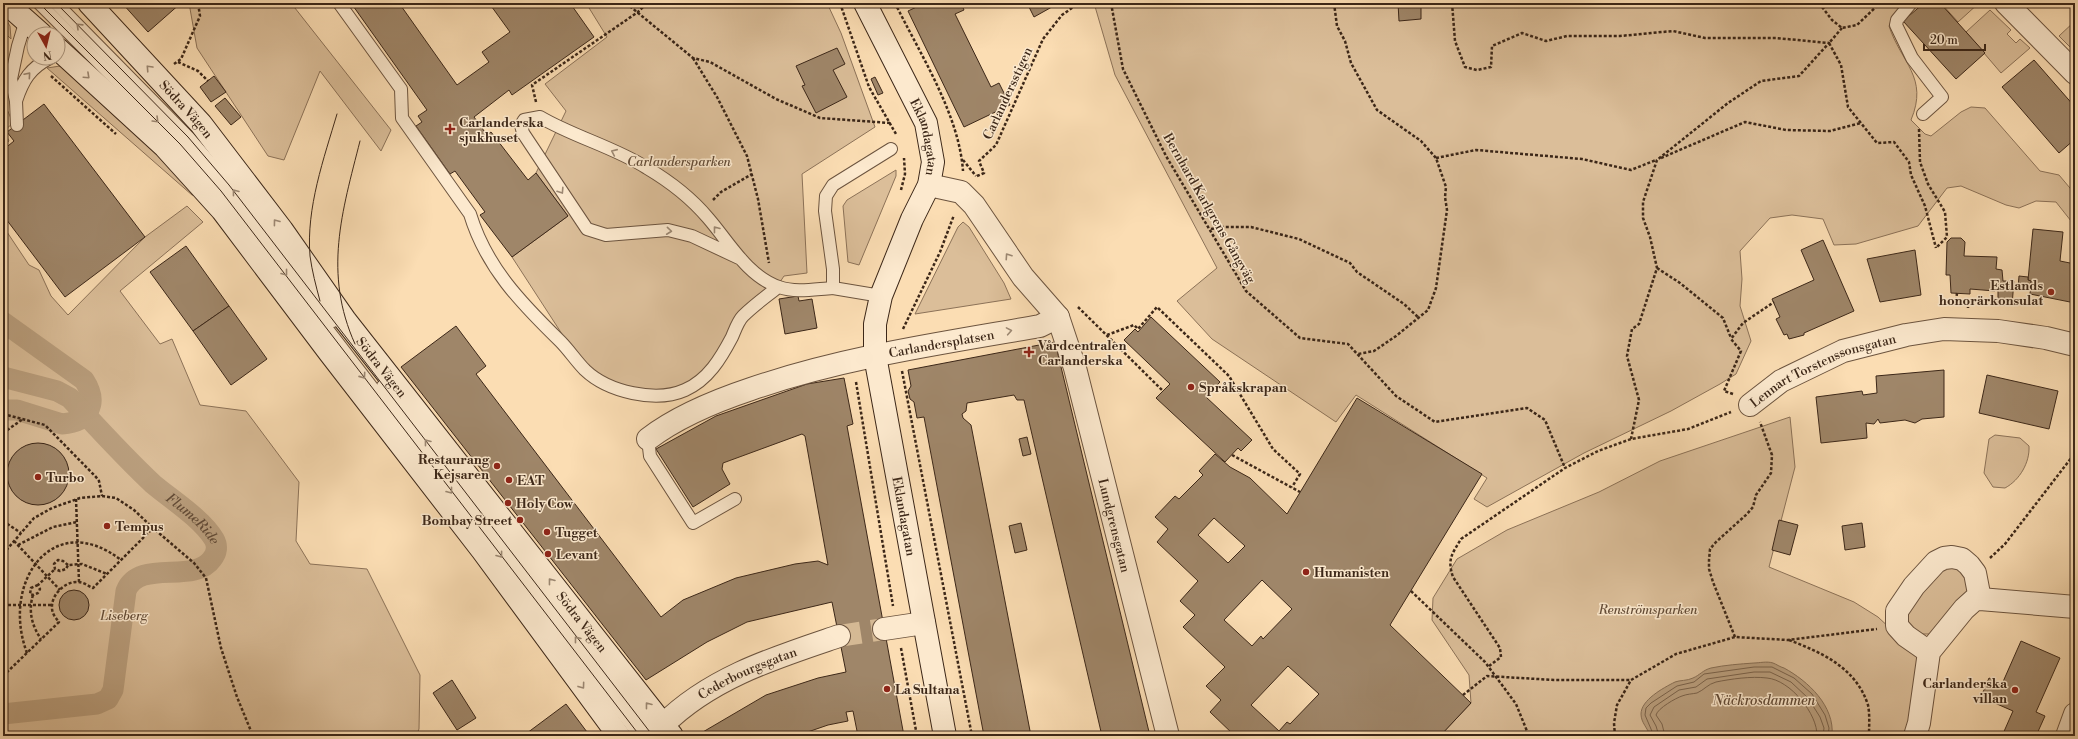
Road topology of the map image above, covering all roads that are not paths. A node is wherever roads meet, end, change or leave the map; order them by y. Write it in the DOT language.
graph roads {
  1 [pos="6,3"];
  2 [pos="39,3"];
  3 [pos="56,3"];
  4 [pos="89,3"];
  5 [pos="339,3"];
  6 [pos="865,3"];
  7 [pos="1911,3"];
  8 [pos="2006,3"];
  9 [pos="33,26"];
  10 [pos="26,36"];
  11 [pos="66,61"];
  12 [pos="35,66"];
  13 [pos="2075,73"];
  14 [pos="16,101"];
  15 [pos="1923,114"];
  16 [pos="17,125"];
  17 [pos="891,149"];
  18 [pos="929,184"];
  19 [pos="741,259"];
  20 [pos="778,287"];
  21 [pos="833,288"];
  22 [pos="881,296"];
  23 [pos="1058,317"];
  24 [pos="2075,345"];
  25 [pos="875,356"];
  26 [pos="1748,407"];
  27 [pos="648,439"];
  28 [pos="735,499"];
  29 [pos="1980,599"];
  30 [pos="2075,607"];
  31 [pos="924,623"];
  32 [pos="884,629"];
  33 [pos="839,636"];
  34 [pos="1929,652"];
  35 [pos="2075,714"];
  36 [pos="662,732"];
  37 [pos="619,736"];
  38 [pos="640,736"];
  39 [pos="946,736"];
  40 [pos="1168,736"];
  41 [pos="1915,736"];
  42 [pos="2067,736"];
  1 -- 9 [label="street"];
  2 -- 38 [label="lane, one-way"];
  36 -- 3 [label="lane, one-way"];
  36 -- 4 [label="street, Södra Vägen, one-way"];
  5 -- 20 [label="lane"];
  6 -- 18 [label="street, Eklandagatan"];
  7 -- 15 [label="lane"];
  8 -- 13 [label="street"];
  10 -- 14 [label="lane"];
  11 -- 37 [label="street, one-way"];
  14 -- 12 [label="lane, one-way"];
  14 -- 16 [label="lane"];
  17 -- 21 [label="lane"];
  18 -- 22 [label="street, Eklandagatan"];
  23 -- 18 [label="street, one-way"];
  19 -- 19 [label="lane, one-way"];
  19 -- 20 [label="lane"];
  20 -- 21 [label="lane"];
  21 -- 22 [label="lane"];
  22 -- 25 [label="street, Eklandagatan"];
  25 -- 23 [label="street, Carlandersplatsen, one-way"];
  23 -- 40 [label="street, Lundgrensgatan"];
  24 -- 26 [label="street, Lennart Torstenssonsgatan"];
  25 -- 27 [label="street, Carlandersplatsen"];
  25 -- 31 [label="street, Eklandagatan"];
  27 -- 28 [label="lane"];
  29 -- 30 [label="street"];
  29 -- 34 [label="street"];
  29 -- 34 [label="street"];
  31 -- 32 [label="street"];
  31 -- 39 [label="street, Eklandagatan"];
  33 -- 36 [label="street, Cederbourgsgatan"];
  34 -- 41 [label="street"];
  35 -- 42 [label="street"];
}
